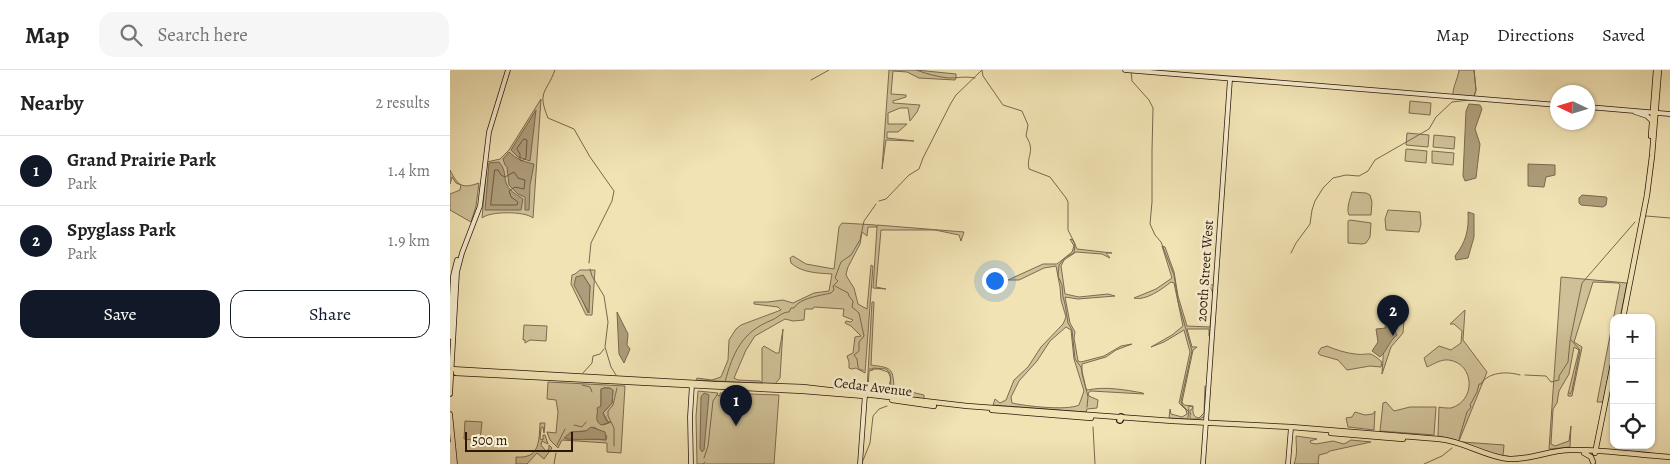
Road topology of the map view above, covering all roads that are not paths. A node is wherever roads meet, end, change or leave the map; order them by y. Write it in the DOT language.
graph roads {
  1 [pos="507,70"];
  2 [pos="1125,70"];
  3 [pos="1657,70"];
  4 [pos="1230,79"];
  5 [pos="1550,104"];
  6 [pos="1595,108"];
  7 [pos="1626,110"];
  8 [pos="1654,113"];
  9 [pos="1670,114"];
  10 [pos="1652,121"];
  11 [pos="453,288"];
  12 [pos="1623,314"];
  13 [pos="1623,314"];
  14 [pos="450,337"];
  15 [pos="1614,359"];
  16 [pos="451,371"];
  17 [pos="694,384"];
  18 [pos="450,394"];
  19 [pos="865,394"];
  20 [pos="450,414"];
  21 [pos="1206,424"];
  22 [pos="1292,429"];
  23 [pos="1597,442"];
  24 [pos="450,444"];
  25 [pos="1605,452"];
  26 [pos="1584,453"];
  27 [pos="1595,453"];
  28 [pos="1670,459"];
  29 [pos="1593,463"];
  30 [pos="453,464"];
  31 [pos="692,464"];
  32 [pos="860,464"];
  33 [pos="1203,464"];
  34 [pos="1289,464"];
  1 -- 11 [label="street"];
  2 -- 4 [label="street"];
  3 -- 8 [label="main road"];
  4 -- 5 [label="street"];
  4 -- 21 [label="street, 200th Street West"];
  6 -- 7 [label="street"];
  7 -- 8 [label="street"];
  7 -- 10 [label="street"];
  8 -- 9 [label="street"];
  8 -- 10 [label="main road"];
  8 -- 12 [label="main road"];
  10 -- 13 [label="main road"];
  11 -- 14 [label="street"];
  11 -- 16 [label="street"];
  15 -- 23 [label="main road"];
  16 -- 17 [label="main road, Cedar Avenue"];
  16 -- 18 [label="street"];
  17 -- 19 [label="main road, Cedar Avenue"];
  17 -- 31 [label="street"];
  19 -- 21 [label="main road, Cedar Avenue"];
  19 -- 32 [label="street"];
  20 -- 30 [label="street"];
  21 -- 22 [label="main road, Cedar Avenue"];
  21 -- 33 [label="street, 200th Street West"];
  22 -- 26 [label="main road"];
  22 -- 27 [label="main road"];
  22 -- 34 [label="street"];
  23 -- 25 [label="main road"];
  23 -- 27 [label="main road"];
  24 -- 30 [label="street"];
  25 -- 27 [label="main road"];
  25 -- 28 [label="main road"];
  26 -- 27 [label="main road"];
  26 -- 29 [label="main road"];
  27 -- 28 [label="main road"];
  27 -- 29 [label="street"];
}
